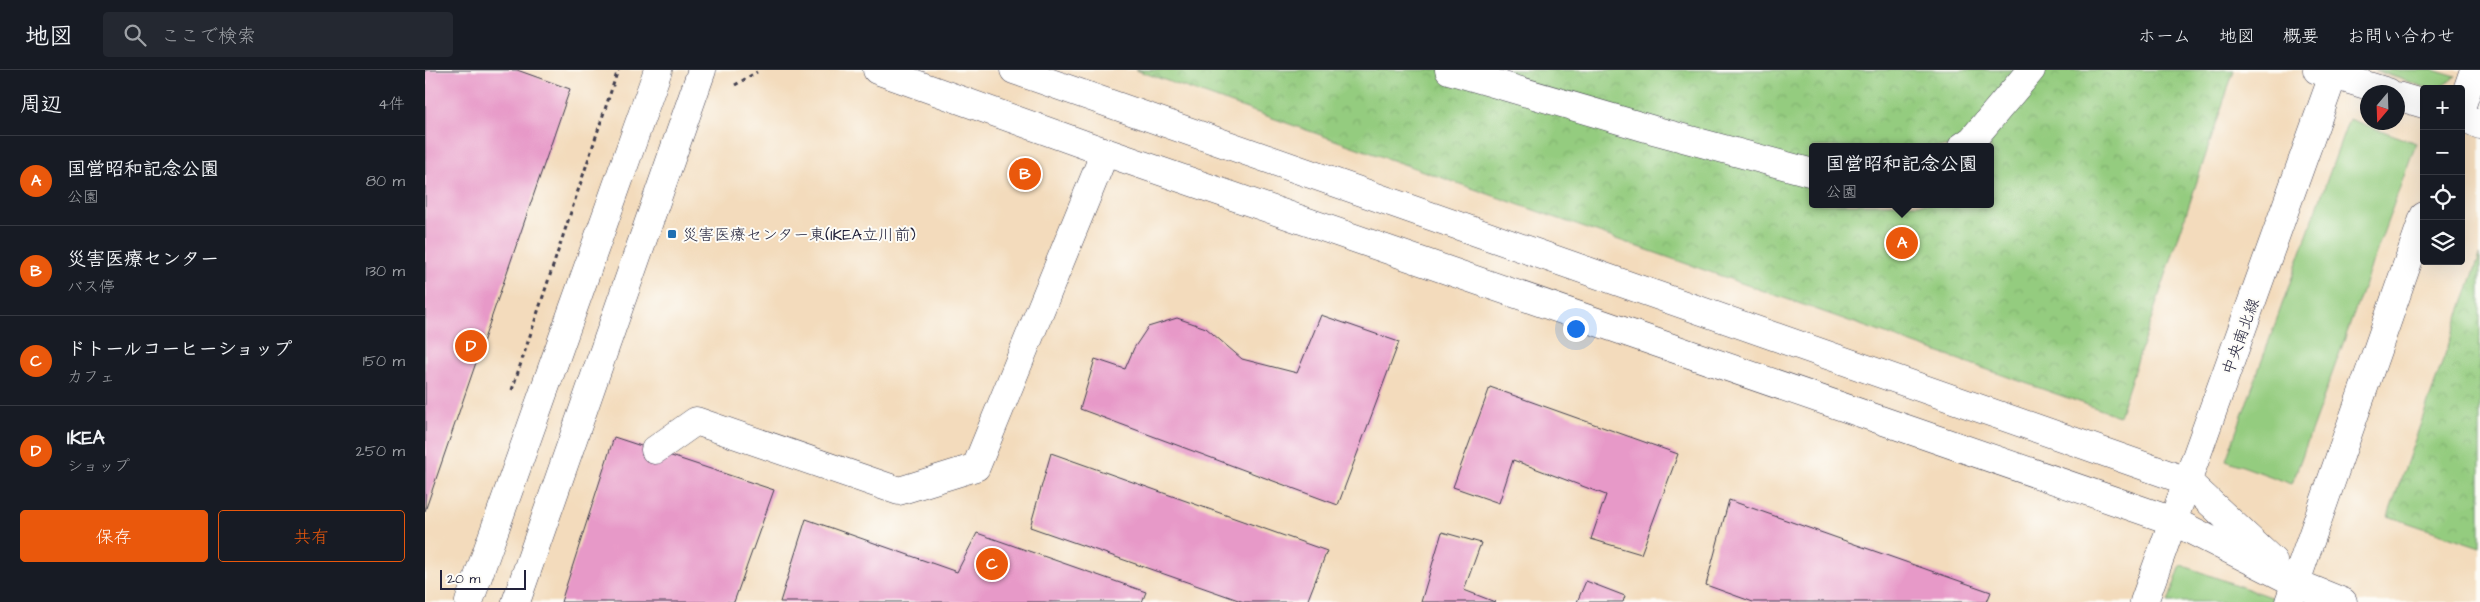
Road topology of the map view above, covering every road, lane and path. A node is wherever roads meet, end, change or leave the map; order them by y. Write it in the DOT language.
graph roads {
  1 [pos="618,70"];
  2 [pos="658,70"];
  3 [pos="702,70"];
  4 [pos="877,70"];
  5 [pos="1014,70"];
  6 [pos="1449,70"];
  7 [pos="2031,70"];
  8 [pos="2475,70"];
  9 [pos="757,72"];
  10 [pos="2329,72"];
  11 [pos="735,84"];
  12 [pos="2367,85"];
  13 [pos="2465,97"];
  14 [pos="2405,98"];
  15 [pos="2420,103"];
  16 [pos="2480,113"];
  17 [pos="2465,115"];
  18 [pos="2465,117"];
  19 [pos="2480,125"];
  20 [pos="1968,143"];
  21 [pos="1105,152"];
  22 [pos="1809,172"];
  23 [pos="2423,220"];
  24 [pos="509,397"];
  25 [pos="655,450"];
  26 [pos="2187,481"];
  27 [pos="2173,521"];
  28 [pos="2293,592"];
  29 [pos="469,602"];
  30 [pos="516,602"];
  31 [pos="2144,602"];
  32 [pos="2343,602"];
  1 -- 24 [label="path"];
  2 -- 29 [label="street"];
  3 -- 30 [label="street"];
  4 -- 21 [label="street"];
  5 -- 26 [label="street"];
  6 -- 22 [label="street"];
  7 -- 20 [label="street"];
  8 -- 13 [label="street"];
  9 -- 11 [label="path"];
  10 -- 12 [label="street"];
  10 -- 26 [label="street, 中央南北線"];
  14 -- 15 [label="street"];
  16 -- 17 [label="street"];
  18 -- 19 [label="street"];
  21 -- 25 [label="street"];
  21 -- 27 [label="street"];
  23 -- 28 [label="street"];
  26 -- 27 [label="street, 中央南北線"];
  26 -- 28 [label="street"];
  27 -- 28 [label="street"];
  27 -- 31 [label="street, 中央南北線"];
  28 -- 32 [label="street"];
}
